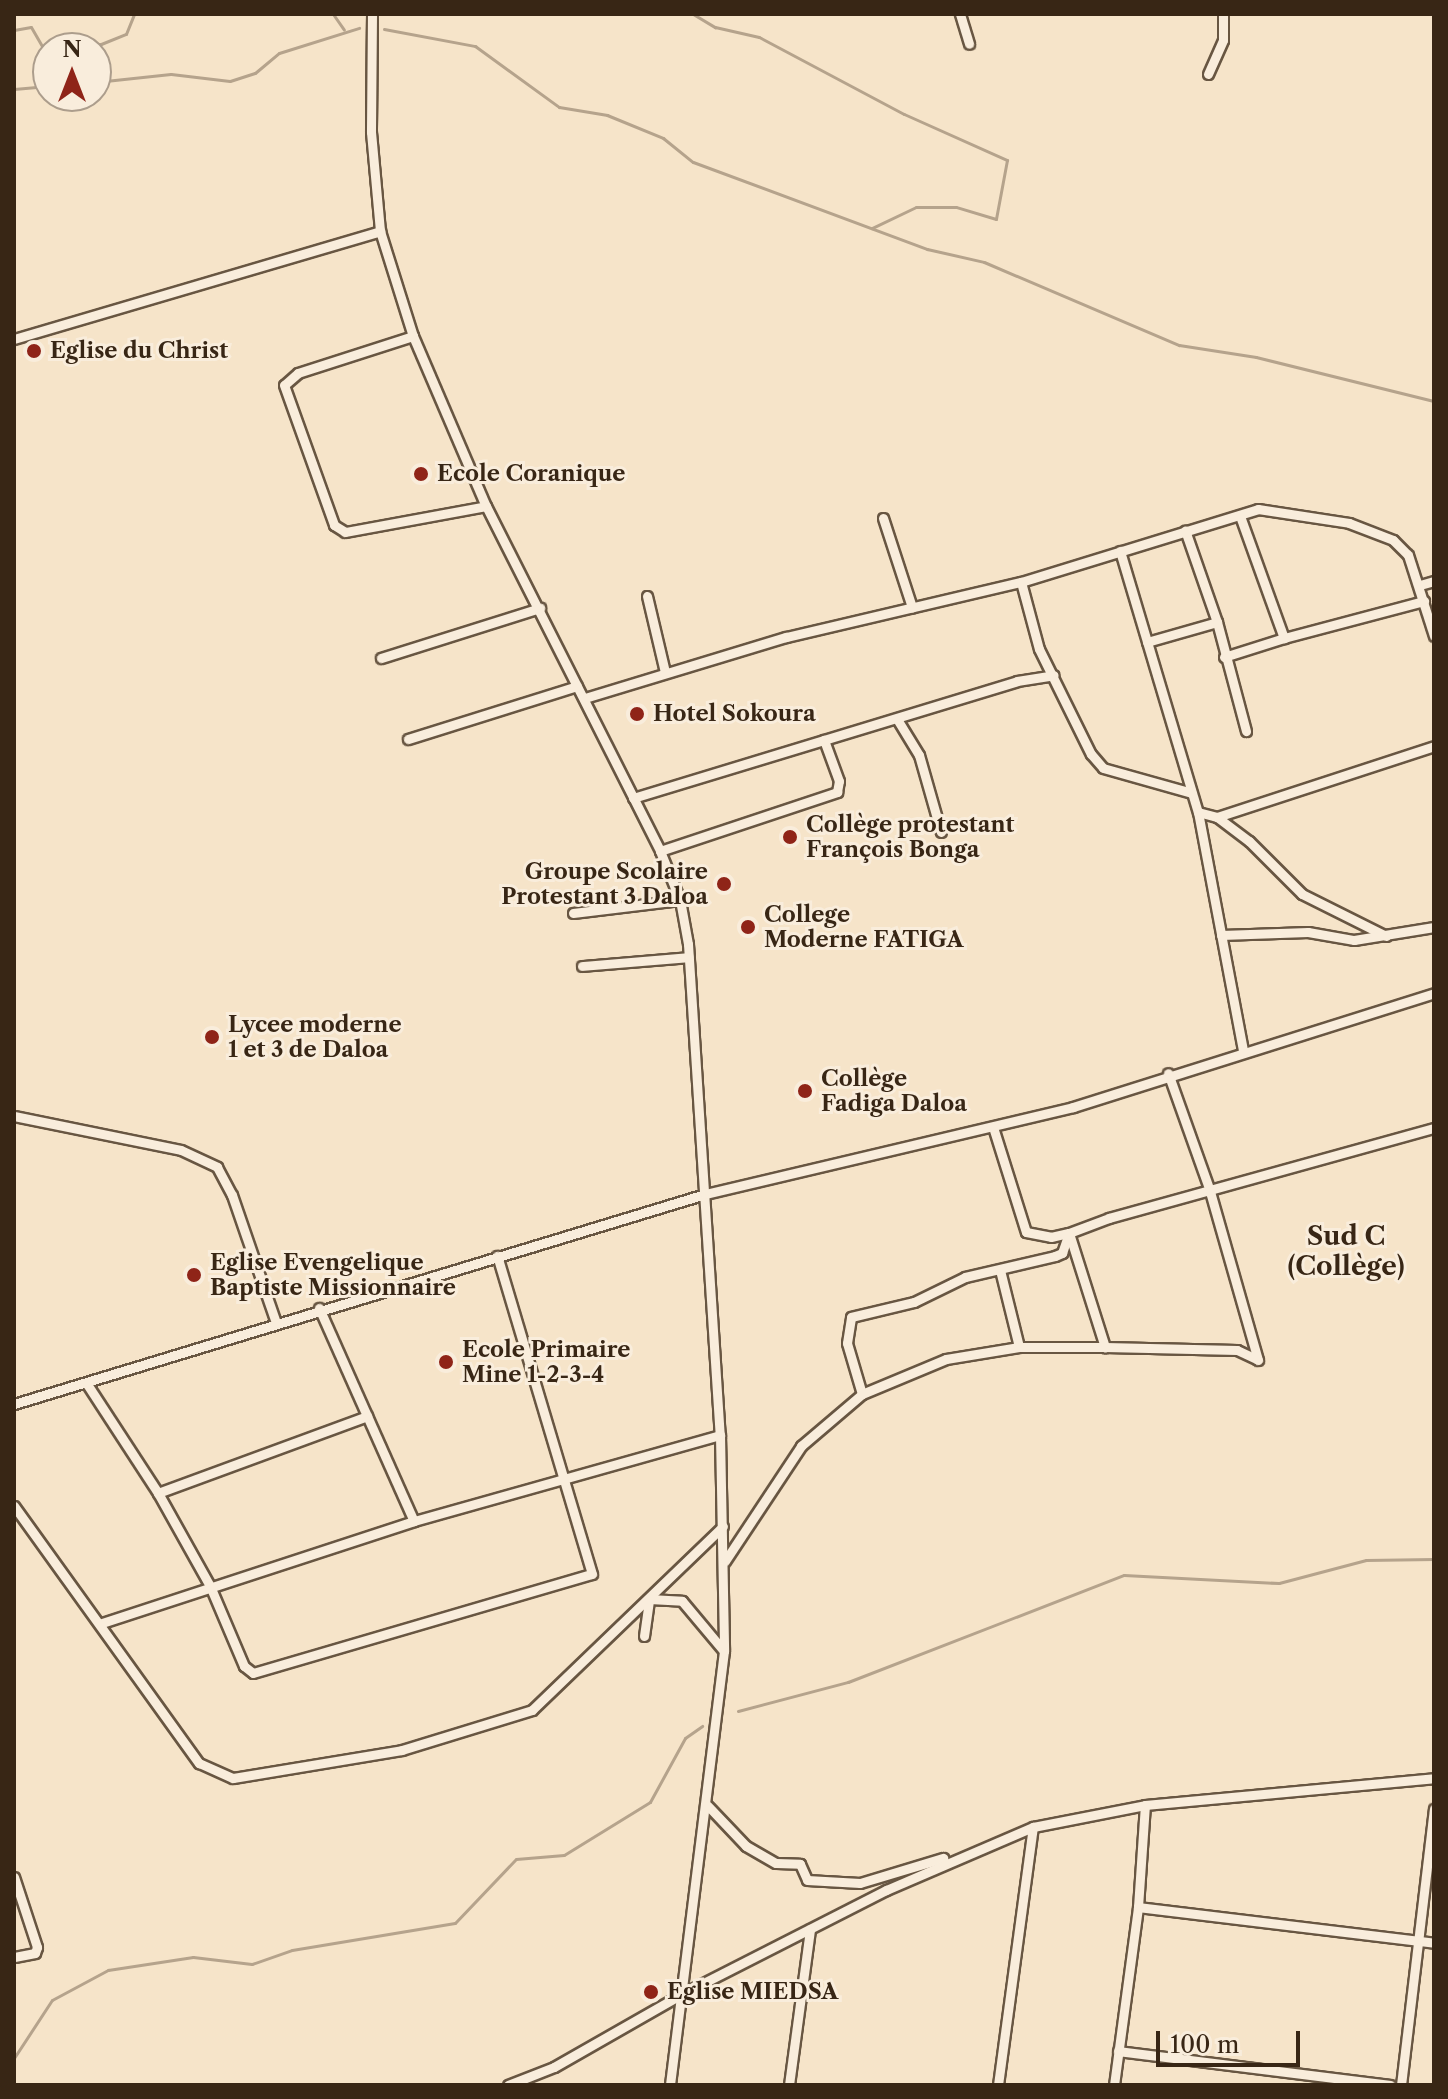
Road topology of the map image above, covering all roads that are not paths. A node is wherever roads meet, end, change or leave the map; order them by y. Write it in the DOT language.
graph roads {
  1 [pos="372,14"];
  2 [pos="960,14"];
  3 [pos="1223,14"];
  4 [pos="969,44"];
  5 [pos="1208,74"];
  6 [pos="380,231"];
  7 [pos="413,336"];
  8 [pos="14,339"];
  9 [pos="486,506"];
  10 [pos="1240,516"];
  11 [pos="883,518"];
  12 [pos="1185,530"];
  13 [pos="1120,551"];
  14 [pos="1434,581"];
  15 [pos="1021,582"];
  16 [pos="1420,585"];
  17 [pos="647,596"];
  18 [pos="1424,601"];
  19 [pos="912,607"];
  20 [pos="540,608"];
  21 [pos="1217,622"];
  22 [pos="1434,636"];
  23 [pos="1284,638"];
  24 [pos="1147,642"];
  25 [pos="1224,657"];
  26 [pos="381,658"];
  27 [pos="665,672"];
  28 [pos="1054,675"];
  29 [pos="577,686"];
  30 [pos="585,698"];
  31 [pos="897,719"];
  32 [pos="1246,731"];
  33 [pos="408,739"];
  34 [pos="824,740"];
  35 [pos="1434,746"];
  36 [pos="1192,793"];
  37 [pos="633,798"];
  38 [pos="1198,812"];
  39 [pos="1217,817"];
  40 [pos="941,832"];
  41 [pos="660,851"];
  42 [pos="680,900"];
  43 [pos="573,913"];
  44 [pos="1434,927"];
  45 [pos="1221,935"];
  46 [pos="1386,936"];
  47 [pos="689,957"];
  48 [pos="582,966"];
  49 [pos="1434,993"];
  50 [pos="1243,1050"];
  51 [pos="1168,1073"];
  52 [pos="14,1116"];
  53 [pos="993,1127"];
  54 [pos="1434,1128"];
  55 [pos="1210,1191"];
  56 [pos="705,1194"];
  57 [pos="1069,1233"];
  58 [pos="497,1256"];
  59 [pos="1000,1270"];
  60 [pos="319,1308"];
  61 [pos="276,1323"];
  62 [pos="1019,1347"];
  63 [pos="1105,1347"];
  64 [pos="87,1384"];
  65 [pos="862,1394"];
  66 [pos="14,1404"];
  67 [pos="367,1416"];
  68 [pos="720,1435"];
  69 [pos="566,1479"];
  70 [pos="158,1493"];
  71 [pos="14,1506"];
  72 [pos="414,1521"];
  73 [pos="723,1526"];
  74 [pos="725,1561"];
  75 [pos="210,1586"];
  76 [pos="102,1623"];
  77 [pos="644,1636"];
  78 [pos="724,1651"];
  79 [pos="1434,1778"];
  80 [pos="1145,1805"];
  81 [pos="708,1806"];
  82 [pos="1434,1809"];
  83 [pos="1033,1827"];
  84 [pos="982,1846"];
  85 [pos="14,1877"];
  86 [pos="1138,1907"];
  87 [pos="810,1929"];
  88 [pos="1418,1941"];
  89 [pos="1434,1943"];
  90 [pos="14,1957"];
  91 [pos="682,1994"];
  92 [pos="1118,2051"];
  93 [pos="508,2085"];
  94 [pos="670,2085"];
  95 [pos="789,2085"];
  96 [pos="998,2085"];
  97 [pos="1114,2085"];
  98 [pos="1390,2085"];
  99 [pos="1401,2085"];
  1 -- 6 [label="street"];
  2 -- 4 [label="street"];
  3 -- 5 [label="street"];
  6 -- 7 [label="street"];
  6 -- 8 [label="street"];
  7 -- 9 [label="street"];
  7 -- 9 [label="street"];
  9 -- 20 [label="street"];
  10 -- 12 [label="street"];
  10 -- 16 [label="street"];
  10 -- 23 [label="street"];
  11 -- 19 [label="street"];
  12 -- 13 [label="street"];
  12 -- 21 [label="street"];
  13 -- 15 [label="street"];
  13 -- 24 [label="street"];
  14 -- 16 [label="street"];
  15 -- 19 [label="street"];
  15 -- 28 [label="street"];
  16 -- 18 [label="street"];
  17 -- 27 [label="street"];
  18 -- 22 [label="street"];
  18 -- 23 [label="street"];
  19 -- 27 [label="street"];
  20 -- 26 [label="street"];
  20 -- 29 [label="street"];
  21 -- 24 [label="street"];
  21 -- 25 [label="street"];
  23 -- 25 [label="street"];
  24 -- 36 [label="street"];
  25 -- 32 [label="street"];
  27 -- 30 [label="street"];
  28 -- 31 [label="street"];
  28 -- 36 [label="street"];
  29 -- 30 [label="street"];
  29 -- 33 [label="street"];
  30 -- 37 [label="street"];
  31 -- 34 [label="street"];
  31 -- 40 [label="street"];
  34 -- 37 [label="street"];
  34 -- 41 [label="street"];
  35 -- 39 [label="street"];
  36 -- 38 [label="street"];
  37 -- 41 [label="street"];
  38 -- 39 [label="street"];
  38 -- 45 [label="street"];
  39 -- 46 [label="street"];
  41 -- 42 [label="street"];
  42 -- 43 [label="street"];
  42 -- 47 [label="street"];
  44 -- 46 [label="street"];
  45 -- 46 [label="street"];
  45 -- 50 [label="street"];
  47 -- 48 [label="street"];
  47 -- 56 [label="street"];
  49 -- 50 [label="street"];
  50 -- 51 [label="street"];
  51 -- 53 [label="street"];
  51 -- 55 [label="street"];
  52 -- 61 [label="street"];
  53 -- 56 [label="street"];
  53 -- 57 [label="street"];
  54 -- 55 [label="street"];
  55 -- 57 [label="street"];
  55 -- 63 [label="street"];
  56 -- 58 [label="street"];
  56 -- 68 [label="street"];
  57 -- 59 [label="street"];
  57 -- 63 [label="street"];
  58 -- 60 [label="street"];
  58 -- 69 [label="street"];
  59 -- 62 [label="street"];
  59 -- 65 [label="street"];
  60 -- 61 [label="street"];
  60 -- 67 [label="street"];
  61 -- 64 [label="street"];
  62 -- 63 [label="street"];
  62 -- 65 [label="street"];
  64 -- 66 [label="street"];
  64 -- 70 [label="street"];
  65 -- 74 [label="street"];
  67 -- 70 [label="street"];
  67 -- 72 [label="street"];
  68 -- 69 [label="street"];
  68 -- 73 [label="street"];
  69 -- 72 [label="street"];
  69 -- 75 [label="street"];
  70 -- 75 [label="street"];
  71 -- 76 [label="street"];
  72 -- 75 [label="street"];
  73 -- 74 [label="street"];
  73 -- 76 [label="street"];
  74 -- 78 [label="street"];
  75 -- 76 [label="street"];
  77 -- 78 [label="street"];
  78 -- 81 [label="street"];
  79 -- 80 [label="street"];
  80 -- 83 [label="street"];
  80 -- 86 [label="street"];
  81 -- 84 [label="street"];
  81 -- 91 [label="street"];
  82 -- 88 [label="street"];
  83 -- 84 [label="street"];
  83 -- 96 [label="street"];
  84 -- 87 [label="street"];
  85 -- 90 [label="street"];
  86 -- 88 [label="street"];
  86 -- 92 [label="street"];
  87 -- 91 [label="street"];
  87 -- 95 [label="street"];
  88 -- 89 [label="street"];
  88 -- 99 [label="street"];
  91 -- 93 [label="street"];
  91 -- 94 [label="street"];
  92 -- 97 [label="street"];
  92 -- 98 [label="street"];
}
